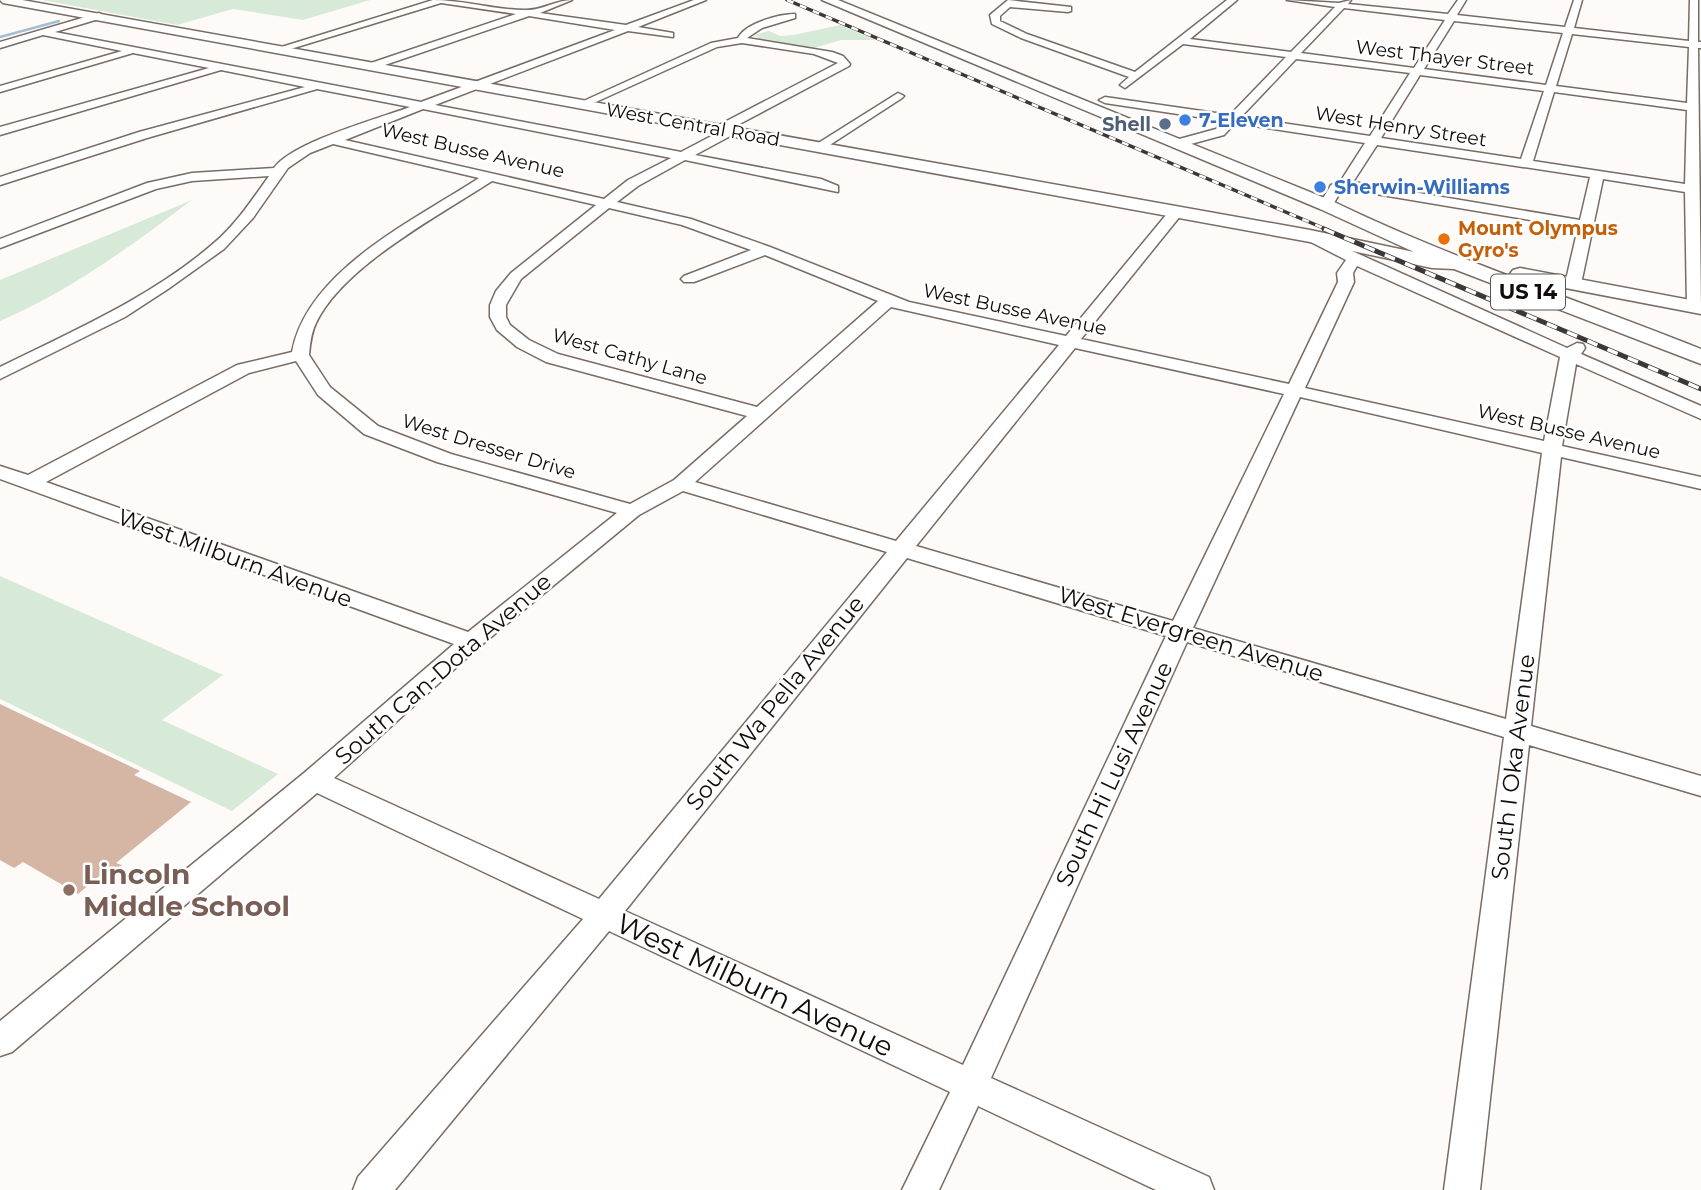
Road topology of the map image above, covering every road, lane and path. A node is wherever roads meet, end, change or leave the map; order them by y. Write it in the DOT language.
graph roads {
  1 [pos="2,0"];
  2 [pos="26,0"];
  3 [pos="441,0"];
  4 [pos="568,0"];
  5 [pos="702,0"];
  6 [pos="828,0"];
  7 [pos="1233,0"];
  8 [pos="1292,0"];
  9 [pos="1462,0"];
  10 [pos="1578,0"];
  11 [pos="1694,0"];
  12 [pos="1012,2"];
  13 [pos="1344,3"];
  14 [pos="1068,9"];
  15 [pos="77,12"];
  16 [pos="527,13"];
  17 [pos="99,16"];
  18 [pos="792,16"];
  19 [pos="1451,18"];
  20 [pos="626,28"];
  21 [pos="1568,31"];
  22 [pos="40,32"];
  23 [pos="670,35"];
  24 [pos="742,40"];
  25 [pos="1184,41"];
  26 [pos="0,45"];
  27 [pos="1697,45"];
  28 [pos="433,46"];
  29 [pos="280,49"];
  30 [pos="136,50"];
  31 [pos="1296,55"];
  32 [pos="372,66"];
  33 [pos="223,67"];
  34 [pos="1418,71"];
  35 [pos="1136,76"];
  36 [pos="476,85"];
  37 [pos="318,86"];
  38 [pos="1551,88"];
  39 [pos="0,89"];
  40 [pos="898,96"];
  41 [pos="1105,100"];
  42 [pos="583,104"];
  43 [pos="421,106"];
  44 [pos="1086,107"];
  45 [pos="1697,107"];
  46 [pos="1233,120"];
  47 [pos="725,130"];
  48 [pos="0,131"];
  49 [pos="331,140"];
  50 [pos="1373,141"];
  51 [pos="1176,144"];
  52 [pos="818,147"];
  53 [pos="684,156"];
  54 [pos="1525,164"];
  55 [pos="277,172"];
  56 [pos="1597,175"];
  57 [pos="490,177"];
  58 [pos="0,181"];
  59 [pos="1345,185"];
  60 [pos="833,189"];
  61 [pos="1692,189"];
  62 [pos="608,202"];
  63 [pos="1331,207"];
  64 [pos="1176,212"];
  65 [pos="1586,225"];
  66 [pos="1310,236"];
  67 [pos="0,244"];
  68 [pos="765,250"];
  69 [pos="1386,255"];
  70 [pos="1456,263"];
  71 [pos="1351,270"];
  72 [pos="1496,270"];
  73 [pos="689,279"];
  74 [pos="1573,284"];
  75 [pos="888,301"];
  76 [pos="1698,307"];
  77 [pos="1601,317"];
  78 [pos="1068,342"];
  79 [pos="1573,351"];
  80 [pos="300,355"];
  81 [pos="1701,357"];
  82 [pos="0,374"];
  83 [pos="1296,391"];
  84 [pos="1701,402"];
  85 [pos="759,413"];
  86 [pos="1701,413"];
  87 [pos="1552,449"];
  88 [pos="0,472"];
  89 [pos="1701,482"];
  90 [pos="29,483"];
  91 [pos="681,484"];
  92 [pos="632,511"];
  93 [pos="900,548"];
  94 [pos="1180,631"];
  95 [pos="471,642"];
  96 [pos="1517,731"];
  97 [pos="314,780"];
  98 [pos="1701,786"];
  99 [pos="604,915"];
  100 [pos="0,1041"];
  101 [pos="971,1085"];
  102 [pos="371,1190"];
  103 [pos="920,1190"];
  104 [pos="1196,1190"];
  105 [pos="1462,1190"];
  1 -- 15 [label="main road, West Central Road"];
  2 -- 15 [label="main road, West Central Road"];
  3 -- 16 [label="street"];
  3 -- 29 [label="street"];
  4 -- 16 [label="street"];
  5 -- 20 [label="street"];
  6 -- 44 [label="main road, US 14"];
  7 -- 25 [label="street"];
  8 -- 13 [label="street"];
  9 -- 19 [label="street"];
  10 -- 21 [label="street"];
  11 -- 27 [label="street"];
  12 -- 14 [label="street"];
  12 -- 35 [label="street"];
  13 -- 19 [label="street"];
  13 -- 31 [label="street"];
  15 -- 17 [label="main road, West Central Road"];
  16 -- 20 [label="street"];
  16 -- 28 [label="street"];
  17 -- 22 [label="street"];
  17 -- 29 [label="main road, West Central Road"];
  18 -- 24 [label="street"];
  19 -- 21 [label="street"];
  19 -- 34 [label="street"];
  20 -- 23 [label="street"];
  20 -- 36 [label="street"];
  21 -- 27 [label="street"];
  21 -- 38 [label="street"];
  22 -- 26 [label="street"];
  22 -- 30 [label="street, West Busse Avenue"];
  24 -- 42 [label="street"];
  24 -- 47 [label="street, West Cathy Lane"];
  25 -- 31 [label="street, West Thayer Street"];
  25 -- 35 [label="street"];
  27 -- 45 [label="street"];
  28 -- 32 [label="street"];
  29 -- 32 [label="main road, West Central Road"];
  30 -- 33 [label="street, West Busse Avenue"];
  30 -- 39 [label="street"];
  31 -- 34 [label="street, West Thayer Street"];
  31 -- 46 [label="street"];
  32 -- 36 [label="main road, West Central Road"];
  33 -- 37 [label="street, West Busse Avenue"];
  33 -- 48 [label="street"];
  34 -- 38 [label="street, West Thayer Street"];
  34 -- 50 [label="street"];
  35 -- 41 [label="street"];
  36 -- 42 [label="main road, West Central Road"];
  36 -- 43 [label="street"];
  37 -- 43 [label="street, West Busse Avenue"];
  37 -- 58 [label="street"];
  38 -- 45 [label="street, West Thayer Street"];
  38 -- 54 [label="street"];
  40 -- 52 [label="street"];
  41 -- 44 [label="street"];
  41 -- 46 [label="street, West Henry Street"];
  42 -- 47 [label="main road, West Central Road"];
  43 -- 49 [label="street"];
  43 -- 53 [label="street, West Busse Avenue"];
  44 -- 51 [label="main road, US 14"];
  45 -- 61 [label="street"];
  46 -- 50 [label="street, West Henry Street"];
  46 -- 51 [label="street"];
  47 -- 52 [label="main road, West Central Road"];
  47 -- 53 [label="street, West Cathy Lane"];
  49 -- 55 [label="street"];
  49 -- 57 [label="street, West Busse Avenue"];
  50 -- 54 [label="street, West Henry Street"];
  50 -- 59 [label="street"];
  51 -- 63 [label="main road, US 14"];
  52 -- 64 [label="main road, West Central Road"];
  53 -- 60 [label="street, West Busse Avenue"];
  53 -- 62 [label="street, West Cathy Lane"];
  54 -- 56 [label="street, West Henry Street"];
  55 -- 67 [label="street"];
  55 -- 82 [label="street"];
  56 -- 61 [label="street, West Henry Street"];
  56 -- 65 [label="street"];
  57 -- 62 [label="street, West Busse Avenue"];
  57 -- 80 [label="street"];
  59 -- 63 [label="street"];
  59 -- 65 [label="street"];
  61 -- 76 [label="street"];
  62 -- 68 [label="street, West Busse Avenue"];
  62 -- 85 [label="street, West Cathy Lane"];
  63 -- 69 [label="main road, US 14"];
  63 -- 72 [label="main road, US 14"];
  64 -- 66 [label="main road, West Central Road"];
  64 -- 78 [label="street, South Wa Pella Avenue"];
  65 -- 74 [label="street"];
  66 -- 69 [label="main road, West Central Road"];
  66 -- 71 [label="street"];
  68 -- 73 [label="street"];
  68 -- 75 [label="street, West Busse Avenue"];
  69 -- 70 [label="main road, US 14"];
  69 -- 70 [label="main road, West Central Road"];
  69 -- 71 [label="street"];
  69 -- 71 [label="street"];
  69 -- 79 [label="street"];
  70 -- 72 [label="main road, West Central Road"];
  70 -- 77 [label="main road, US 14"];
  71 -- 83 [label="street, South Hi Lusi Avenue"];
  72 -- 74 [label="main road, West Central Road"];
  72 -- 77 [label="main road, US 14"];
  74 -- 76 [label="main road, West Central Road"];
  75 -- 78 [label="street, West Busse Avenue"];
  75 -- 85 [label="street, South Can-Dota Avenue"];
  77 -- 81 [label="main road, US 14"];
  78 -- 83 [label="street, West Busse Avenue"];
  78 -- 93 [label="street, South Wa Pella Avenue"];
  79 -- 84 [label="street"];
  79 -- 86 [label="street"];
  79 -- 87 [label="street, South I Oka Avenue"];
  80 -- 90 [label="street"];
  80 -- 92 [label="street, West Dresser Drive"];
  83 -- 87 [label="street, West Busse Avenue"];
  83 -- 94 [label="street, South Hi Lusi Avenue"];
  85 -- 91 [label="street, South Can-Dota Avenue"];
  87 -- 89 [label="street, West Busse Avenue"];
  87 -- 96 [label="street, South I Oka Avenue"];
  88 -- 90 [label="street, West Milburn Avenue"];
  90 -- 95 [label="street, West Milburn Avenue"];
  91 -- 92 [label="street, South Can-Dota Avenue"];
  91 -- 93 [label="street, West Evergreen Avenue"];
  92 -- 95 [label="street, South Can-Dota Avenue"];
  93 -- 94 [label="street, West Evergreen Avenue"];
  93 -- 99 [label="street, South Wa Pella Avenue"];
  94 -- 96 [label="street, West Evergreen Avenue"];
  94 -- 101 [label="street, South Hi Lusi Avenue"];
  95 -- 97 [label="street, South Can-Dota Avenue"];
  96 -- 98 [label="street, West Evergreen Avenue"];
  96 -- 105 [label="street, South I Oka Avenue"];
  97 -- 99 [label="street, West Milburn Avenue"];
  97 -- 100 [label="street, South Can-Dota Avenue"];
  99 -- 101 [label="street, West Milburn Avenue"];
  99 -- 102 [label="street, South Wa Pella Avenue"];
  101 -- 103 [label="street, South Hi Lusi Avenue"];
  101 -- 104 [label="street, West Milburn Avenue"];
}
